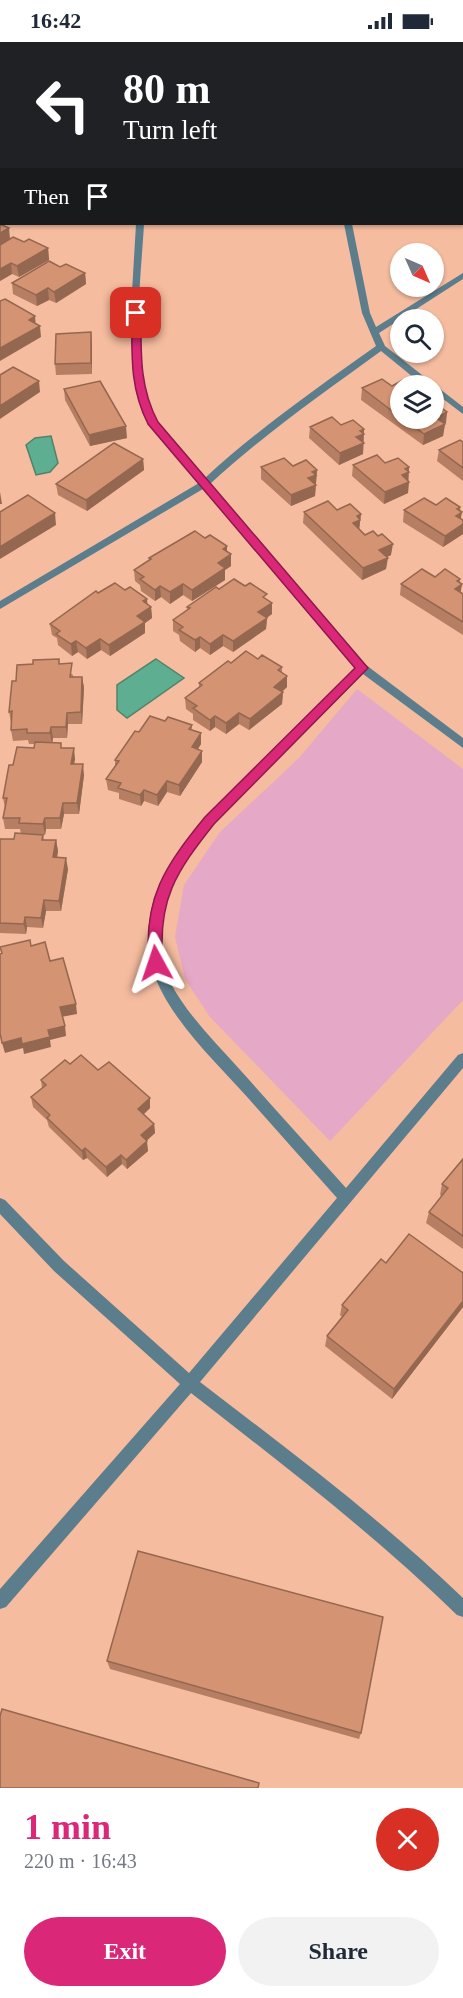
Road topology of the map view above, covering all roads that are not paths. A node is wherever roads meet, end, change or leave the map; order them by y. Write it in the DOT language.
graph roads {
  1 [pos="140,225"];
  2 [pos="348,225"];
  3 [pos="463,275"];
  4 [pos="374,332"];
  5 [pos="381,347"];
  6 [pos="417,375"];
  7 [pos="444,396"];
  8 [pos="463,411"];
  9 [pos="204,484"];
  10 [pos="0,606"];
  11 [pos="362,668"];
  12 [pos="463,744"];
  13 [pos="463,1059"];
  14 [pos="347,1198"];
  15 [pos="0,1204"];
  16 [pos="190,1383"];
  17 [pos="0,1601"];
  18 [pos="463,1609"];
  1 -- 9 [label="street"];
  2 -- 4 [label="street"];
  3 -- 4 [label="street"];
  4 -- 5 [label="street"];
  5 -- 6 [label="street"];
  5 -- 9 [label="street"];
  7 -- 8 [label="street"];
  9 -- 10 [label="street"];
  9 -- 11 [label="street"];
  11 -- 12 [label="street"];
  11 -- 14 [label="street"];
  13 -- 14 [label="street"];
  14 -- 16 [label="street"];
  15 -- 16 [label="street"];
  16 -- 17 [label="street"];
  16 -- 18 [label="street"];
}
